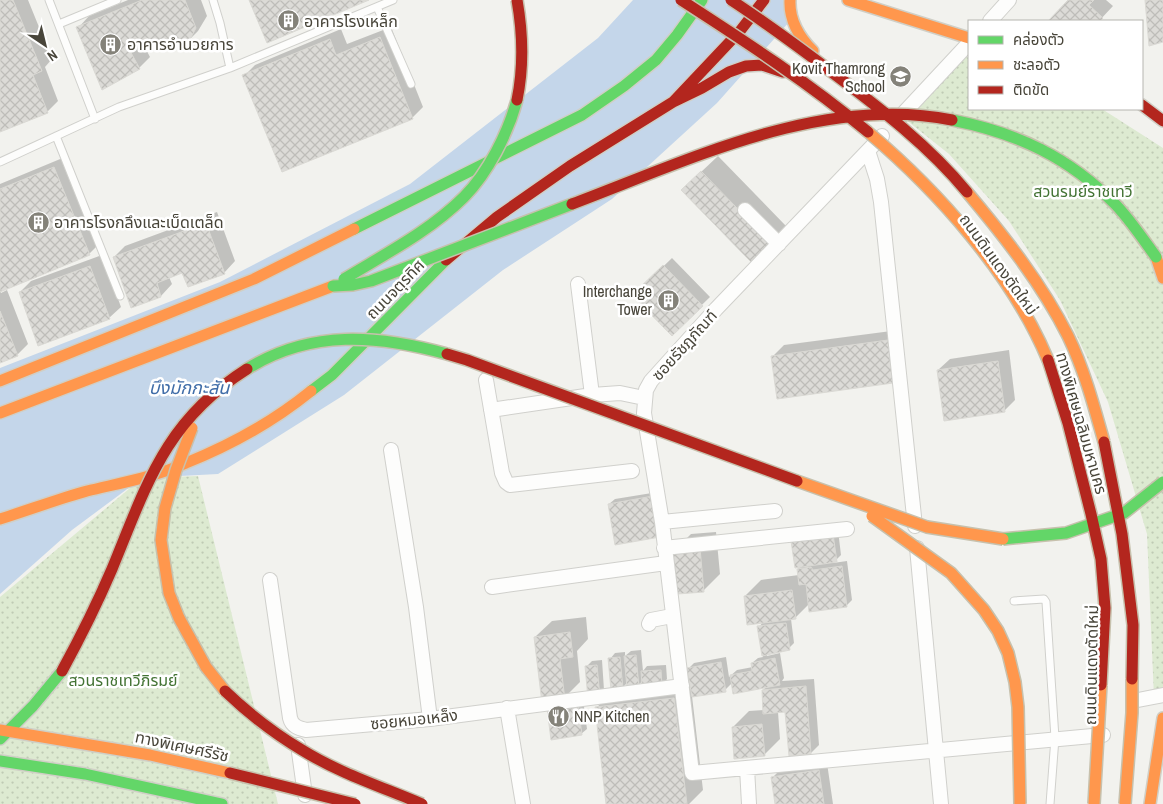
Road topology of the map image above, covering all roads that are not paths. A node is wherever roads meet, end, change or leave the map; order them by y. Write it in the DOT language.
graph roads {
  1 [pos="49,0"];
  2 [pos="117,0"];
  3 [pos="213,0"];
  4 [pos="393,0"];
  5 [pos="517,0"];
  6 [pos="681,0"];
  7 [pos="702,0"];
  8 [pos="731,0"];
  9 [pos="764,0"];
  10 [pos="790,0"];
  11 [pos="848,0"];
  12 [pos="1009,0"];
  13 [pos="377,7"];
  14 [pos="991,20"];
  15 [pos="60,24"];
  16 [pos="968,38"];
  17 [pos="968,44"];
  18 [pos="230,68"];
  19 [pos="410,84"];
  20 [pos="673,102"];
  21 [pos="1143,106"];
  22 [pos="95,118"];
  23 [pos="898,118"];
  24 [pos="1163,121"];
  25 [pos="56,136"];
  26 [pos="871,147"];
  27 [pos="0,162"];
  28 [pos="745,210"];
  29 [pos="779,244"];
  30 [pos="1163,278"];
  31 [pos="578,284"];
  32 [pos="333,286"];
  33 [pos="120,296"];
  34 [pos="486,380"];
  35 [pos="0,381"];
  36 [pos="592,395"];
  37 [pos="644,398"];
  38 [pos="201,405"];
  39 [pos="491,410"];
  40 [pos="0,413"];
  41 [pos="391,450"];
  42 [pos="632,471"];
  43 [pos="1163,482"];
  44 [pos="849,500"];
  45 [pos="775,511"];
  46 [pos="0,519"];
  47 [pos="662,522"];
  48 [pos="847,528"];
  49 [pos="664,548"];
  50 [pos="666,563"];
  51 [pos="270,580"];
  52 [pos="492,587"];
  53 [pos="1014,601"];
  54 [pos="672,616"];
  55 [pos="649,624"];
  56 [pos="682,686"];
  57 [pos="1163,695"];
  58 [pos="1138,700"];
  59 [pos="507,708"];
  60 [pos="1163,718"];
  61 [pos="430,719"];
  62 [pos="300,729"];
  63 [pos="0,730"];
  64 [pos="1106,734"];
  65 [pos="1055,738"];
  66 [pos="0,739"];
  67 [pos="935,750"];
  68 [pos="0,761"];
  69 [pos="747,768"];
  70 [pos="222,804"];
  71 [pos="306,804"];
  72 [pos="310,804"];
  73 [pos="355,804"];
  74 [pos="422,804"];
  75 [pos="523,804"];
  76 [pos="749,804"];
  77 [pos="941,804"];
  78 [pos="1020,804"];
  79 [pos="1050,804"];
  80 [pos="1094,804"];
  81 [pos="1100,804"];
  82 [pos="1125,804"];
  83 [pos="1131,804"];
  84 [pos="1150,804"];
  1 -- 15 [label="lane"];
  2 -- 15 [label="lane"];
  3 -- 18 [label="lane"];
  4 -- 13 [label="lane"];
  5 -- 32 [label="main road, bridge"];
  6 -- 80 [label="main road, ทางพิเศษเฉลิมมหานคร, bridge"];
  7 -- 35 [label="main road, bridge"];
  8 -- 82 [label="main road, ทางพิเศษเฉลิมมหานคร, bridge"];
  9 -- 20 [label="main road, ถนนจตุรทิศ, bridge"];
  10 -- 23 [label="main road, ถนนดินแดงตัดใหม่"];
  11 -- 16 [label="main road"];
  12 -- 14 [label="street"];
  13 -- 18 [label="lane"];
  13 -- 19 [label="lane"];
  15 -- 22 [label="lane"];
  17 -- 23 [label="street, ซอยรัชฎภัณฑ์"];
  18 -- 22 [label="lane"];
  20 -- 26 [label="main road, ถนนดินแดงตัดใหม่"];
  20 -- 46 [label="main road, ถนนจตุรทิศ, bridge"];
  21 -- 24 [label="main road"];
  22 -- 25 [label="lane"];
  23 -- 26 [label="street, ซอยรัชฎภัณฑ์"];
  23 -- 58 [label="main road, ถนนดินแดงตัดใหม่"];
  25 -- 27 [label="lane"];
  25 -- 33 [label="lane"];
  26 -- 29 [label="street, ซอยรัชฎภัณฑ์"];
  26 -- 64 [label="main road, ถนนดินแดงตัดใหม่"];
  26 -- 67 [label="street"];
  28 -- 29 [label="street"];
  29 -- 37 [label="street, ซอยรัชฎภัณฑ์"];
  30 -- 32 [label="main road, bridge"];
  31 -- 36 [label="street"];
  32 -- 40 [label="main road"];
  34 -- 39 [label="street"];
  36 -- 37 [label="street"];
  36 -- 39 [label="street"];
  37 -- 47 [label="street, ซอยรัชฎภัณฑ์"];
  38 -- 44 [label="main road, bridge"];
  38 -- 66 [label="main road, bridge"];
  38 -- 74 [label="main road, bridge"];
  39 -- 42 [label="street"];
  41 -- 61 [label="street"];
  43 -- 44 [label="main road, bridge"];
  44 -- 78 [label="main road, bridge"];
  45 -- 47 [label="street"];
  47 -- 49 [label="street, ซอยรัชฎภัณฑ์"];
  48 -- 49 [label="street"];
  49 -- 50 [label="street, ซอยรัชฎภัณฑ์"];
  50 -- 52 [label="street"];
  50 -- 54 [label="street, ซอยรัชฎภัณฑ์"];
  51 -- 62 [label="street"];
  53 -- 65 [label="lane"];
  54 -- 55 [label="street"];
  54 -- 56 [label="street, ซอยรัชฎภัณฑ์"];
  56 -- 59 [label="street, ซอยหมอเหล็ง"];
  56 -- 69 [label="street, ซอยรัชฎภัณฑ์"];
  57 -- 58 [label="street"];
  58 -- 83 [label="main road, ถนนดินแดงตัดใหม่"];
  59 -- 61 [label="street, ซอยหมอเหล็ง"];
  59 -- 75 [label="street"];
  60 -- 84 [label="main road"];
  61 -- 62 [label="street, ซอยหมอเหล็ง"];
  62 -- 71 [label="street"];
  62 -- 72 [label="street"];
  63 -- 73 [label="main road, ทางพิเศษศรีรัช, bridge"];
  64 -- 65 [label="street"];
  64 -- 81 [label="main road, ถนนดินแดงตัดใหม่"];
  65 -- 67 [label="street"];
  65 -- 79 [label="lane"];
  67 -- 69 [label="street"];
  67 -- 77 [label="street"];
  68 -- 70 [label="main road"];
  69 -- 76 [label="street"];
}
